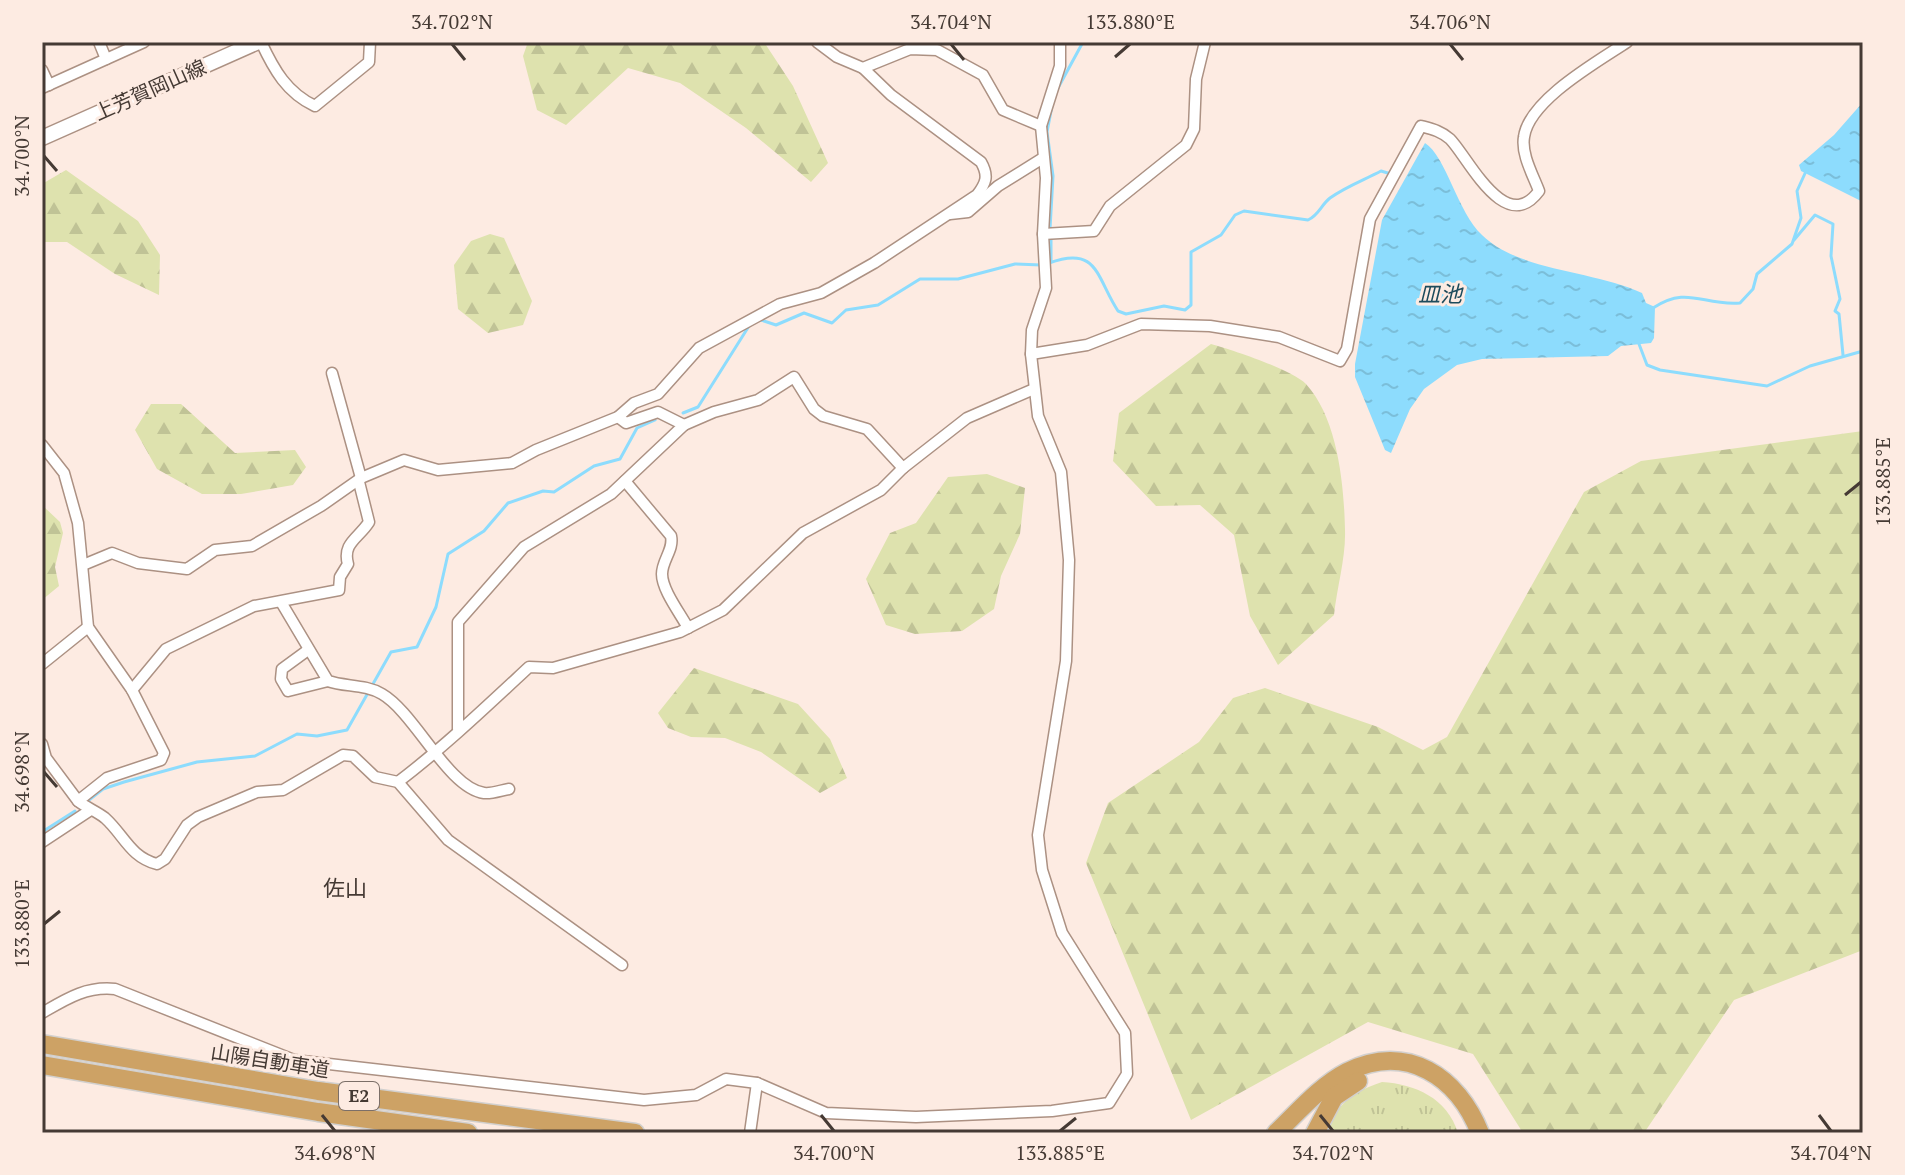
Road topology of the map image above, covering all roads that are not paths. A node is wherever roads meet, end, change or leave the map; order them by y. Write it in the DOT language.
graph roads {
  1 [pos="99,42"];
  2 [pos="144,42"];
  3 [pos="259,42"];
  4 [pos="370,42"];
  5 [pos="817,42"];
  6 [pos="1060,42"];
  7 [pos="1205,42"];
  8 [pos="1627,42"];
  9 [pos="106,59"];
  10 [pos="863,68"];
  11 [pos="42,70"];
  12 [pos="45,86"];
  13 [pos="1041,126"];
  14 [pos="42,138"];
  15 [pos="1043,158"];
  16 [pos="948,214"];
  17 [pos="1048,234"];
  18 [pos="1031,354"];
  19 [pos="332,373"];
  20 [pos="1034,389"];
  21 [pos="618,417"];
  22 [pos="684,425"];
  23 [pos="42,445"];
  24 [pos="903,468"];
  25 [pos="360,480"];
  26 [pos="625,481"];
  27 [pos="83,565"];
  28 [pos="281,602"];
  29 [pos="88,627"];
  30 [pos="688,628"];
  31 [pos="308,650"];
  32 [pos="42,664"];
  33 [pos="328,681"];
  34 [pos="132,690"];
  35 [pos="458,729"];
  36 [pos="42,730"];
  37 [pos="43,744"];
  38 [pos="435,755"];
  39 [pos="398,782"];
  40 [pos="509,789"];
  41 [pos="78,801"];
  42 [pos="89,811"];
  43 [pos="42,842"];
  44 [pos="622,965"];
  45 [pos="42,1013"];
  46 [pos="42,1044"];
  47 [pos="42,1065"];
  48 [pos="757,1083"];
  49 [pos="468,1133"];
  50 [pos="635,1133"];
  51 [pos="750,1133"];
  52 [pos="1276,1133"];
  53 [pos="1315,1133"];
  54 [pos="1468,1133"];
  55 [pos="1480,1133"];
  1 -- 9 [label="street"];
  2 -- 9 [label="street"];
  3 -- 4 [label="street"];
  3 -- 14 [label="main road, 上芳賀岡山線"];
  5 -- 10 [label="street"];
  6 -- 13 [label="street"];
  7 -- 17 [label="street"];
  8 -- 18 [label="street"];
  9 -- 12 [label="street"];
  10 -- 13 [label="street"];
  10 -- 16 [label="street"];
  11 -- 12 [label="street"];
  13 -- 15 [label="street"];
  15 -- 16 [label="street"];
  15 -- 17 [label="street"];
  16 -- 21 [label="street"];
  17 -- 18 [label="street"];
  18 -- 20 [label="street"];
  19 -- 25 [label="street"];
  20 -- 24 [label="street"];
  20 -- 48 [label="street"];
  21 -- 22 [label="street"];
  21 -- 25 [label="street"];
  22 -- 24 [label="street"];
  22 -- 26 [label="street"];
  23 -- 27 [label="street"];
  24 -- 30 [label="street"];
  25 -- 27 [label="street"];
  25 -- 28 [label="street"];
  26 -- 30 [label="street"];
  26 -- 35 [label="street"];
  27 -- 29 [label="street"];
  28 -- 31 [label="street"];
  28 -- 34 [label="street"];
  29 -- 32 [label="street"];
  29 -- 34 [label="street"];
  30 -- 35 [label="street"];
  31 -- 33 [label="street"];
  31 -- 33 [label="street"];
  33 -- 38 [label="street"];
  34 -- 41 [label="street"];
  35 -- 38 [label="street"];
  36 -- 37 [label="street"];
  37 -- 41 [label="street"];
  38 -- 39 [label="street"];
  38 -- 40 [label="street"];
  39 -- 42 [label="street"];
  39 -- 44 [label="street"];
  41 -- 42 [label="street"];
  42 -- 43 [label="street"];
  45 -- 48 [label="street"];
  46 -- 50 [label="highway, 山陽自動車道 / E2"];
  47 -- 49 [label="highway, E2"];
  48 -- 51 [label="street"];
  52 -- 55 [label="highway"];
  53 -- 54 [label="highway"];
}
